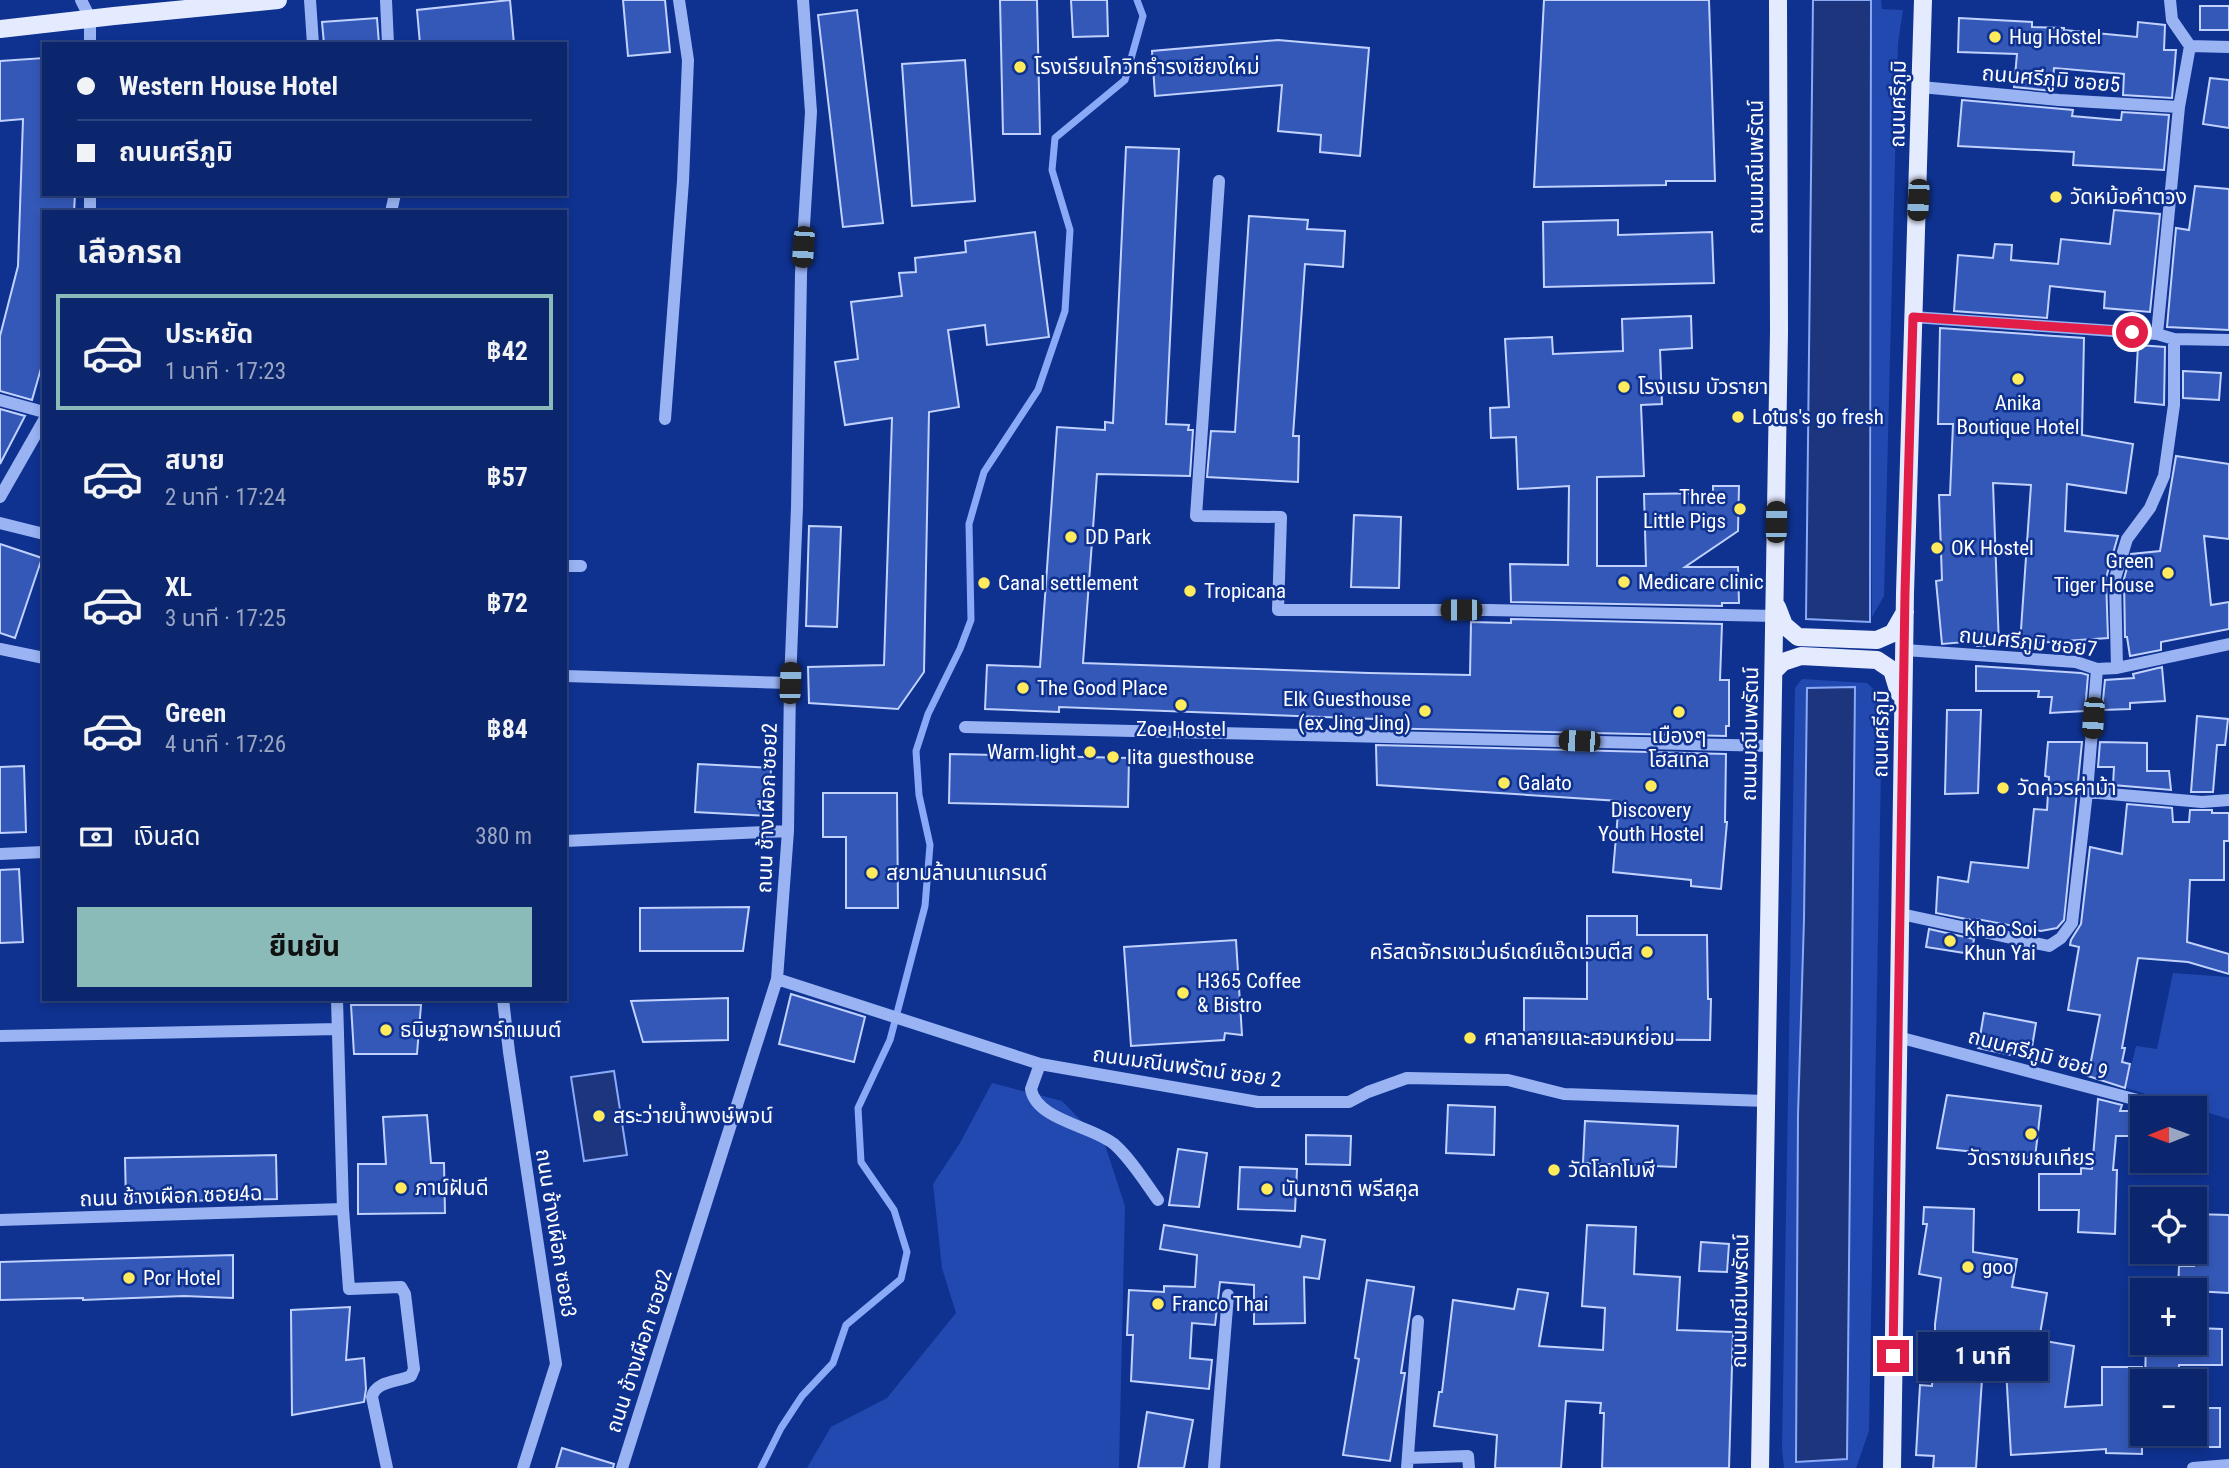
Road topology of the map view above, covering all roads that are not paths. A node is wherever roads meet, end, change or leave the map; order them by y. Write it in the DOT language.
graph roads {
  1 [pos="81,0"];
  2 [pos="278,0"];
  3 [pos="310,0"];
  4 [pos="386,0"];
  5 [pos="679,0"];
  6 [pos="803,0"];
  7 [pos="1779,0"];
  8 [pos="1923,0"];
  9 [pos="2170,0"];
  10 [pos="90,18"];
  11 [pos="0,29"];
  12 [pos="90,42"];
  13 [pos="313,42"];
  14 [pos="388,42"];
  15 [pos="2190,46"];
  16 [pos="2229,47"];
  17 [pos="1921,87"];
  18 [pos="2179,107"];
  19 [pos="1219,181"];
  20 [pos="1913,317"];
  21 [pos="2157,334"];
  22 [pos="2174,339"];
  23 [pos="2229,340"];
  24 [pos="0,400"];
  25 [pos="42,411"];
  26 [pos="665,419"];
  27 [pos="42,424"];
  28 [pos="0,497"];
  29 [pos="0,523"];
  30 [pos="42,534"];
  31 [pos="567,566"];
  32 [pos="581,566"];
  33 [pos="1775,609"];
  34 [pos="1905,612"];
  35 [pos="2229,644"];
  36 [pos="0,649"];
  37 [pos="1905,650"];
  38 [pos="42,658"];
  39 [pos="2118,668"];
  40 [pos="2097,669"];
  41 [pos="1774,671"];
  42 [pos="567,676"];
  43 [pos="790,683"];
  44 [pos="1903,713"];
  45 [pos="965,727"];
  46 [pos="1772,746"];
  47 [pos="2087,792"];
  48 [pos="2229,800"];
  49 [pos="788,831"];
  50 [pos="567,841"];
  51 [pos="42,852"];
  52 [pos="0,854"];
  53 [pos="1901,914"];
  54 [pos="777,979"];
  55 [pos="337,1001"];
  56 [pos="503,1001"];
  57 [pos="338,1029"];
  58 [pos="0,1036"];
  59 [pos="1898,1037"];
  60 [pos="1040,1064"];
  61 [pos="2130,1098"];
  62 [pos="1766,1101"];
  63 [pos="1158,1200"];
  64 [pos="343,1209"];
  65 [pos="0,1220"];
  66 [pos="1228,1295"];
  67 [pos="1418,1321"];
  68 [pos="1892,1431"];
  69 [pos="1407,1463"];
  70 [pos="2229,1465"];
  71 [pos="387,1468"];
  72 [pos="523,1468"];
  73 [pos="622,1468"];
  74 [pos="1214,1468"];
  75 [pos="1469,1468"];
  76 [pos="1761,1468"];
  77 [pos="1884,1468"];
  78 [pos="1892,1468"];
  79 [pos="2193,1468"];
  1 -- 10 [label="street"];
  2 -- 10 [label="main road"];
  3 -- 13 [label="street"];
  4 -- 14 [label="street"];
  5 -- 26 [label="street"];
  6 -- 43 [label="street, ถนน ช้างเผือก ซอย2"];
  7 -- 33 [label="main road, ถนนมณีนพรัตน์"];
  8 -- 17 [label="main road, ถนนศรีภูมิ"];
  9 -- 15 [label="street"];
  10 -- 11 [label="main road"];
  10 -- 12 [label="street"];
  15 -- 16 [label="street"];
  15 -- 18 [label="street"];
  17 -- 18 [label="street, ถนนศรีภูมิ ซอย5"];
  17 -- 20 [label="main road, ถนนศรีภูมิ"];
  18 -- 21 [label="street"];
  19 -- 33 [label="street"];
  20 -- 21 [label="street"];
  20 -- 34 [label="main road, ถนนศรีภูมิ"];
  21 -- 22 [label="street"];
  22 -- 23 [label="street"];
  22 -- 39 [label="street"];
  24 -- 25 [label="street"];
  27 -- 28 [label="street"];
  29 -- 30 [label="street"];
  31 -- 32 [label="street"];
  33 -- 34 [label="main road"];
  33 -- 41 [label="main road, ถนนมณีนพรัตน์"];
  34 -- 37 [label="main road, ถนนศรีภูมิ"];
  35 -- 39 [label="street, ถนนศรีภูมิ ซอย7"];
  36 -- 38 [label="street"];
  37 -- 40 [label="street, ถนนศรีภูมิ ซอย7"];
  37 -- 44 [label="main road, ถนนศรีภูมิ"];
  39 -- 40 [label="street, ถนนศรีภูมิ ซอย7"];
  40 -- 47 [label="street"];
  41 -- 44 [label="main road"];
  41 -- 46 [label="main road, ถนนมณีนพรัตน์"];
  42 -- 43 [label="street"];
  43 -- 49 [label="street, ถนน ช้างเผือก ซอย2"];
  44 -- 53 [label="main road, ถนนศรีภูมิ"];
  45 -- 46 [label="street"];
  46 -- 62 [label="main road, ถนนมณีนพรัตน์"];
  47 -- 48 [label="street"];
  47 -- 53 [label="street"];
  49 -- 50 [label="street"];
  49 -- 54 [label="street, ถนน ช้างเผือก ซอย2"];
  51 -- 52 [label="street"];
  53 -- 59 [label="main road, ถนนศรีภูมิ"];
  54 -- 60 [label="street, ถนนมณีนพรัตน์ ซอย 2"];
  54 -- 73 [label="street, ถนน ช้างเผือก ซอย2"];
  55 -- 57 [label="street"];
  56 -- 72 [label="street, ถนน ช้างเผือก ซอย3"];
  57 -- 58 [label="street"];
  57 -- 64 [label="street"];
  59 -- 61 [label="street, ถนนศรีภูมิ ซอย 9"];
  59 -- 68 [label="main road, ถนนศรีภูมิ"];
  60 -- 62 [label="street, ถนนมณีนพรัตน์ ซอย 2"];
  60 -- 63 [label="street"];
  62 -- 76 [label="main road, ถนนมณีนพรัตน์"];
  64 -- 65 [label="street, ถนน ช้างเผือก ซอย4ฉ"];
  64 -- 71 [label="street"];
  66 -- 74 [label="street"];
  67 -- 69 [label="street"];
  68 -- 77 [label="main road"];
  68 -- 78 [label="main road, ถนนศรีภูมิ"];
  69 -- 75 [label="street"];
  70 -- 79 [label="street"];
}
